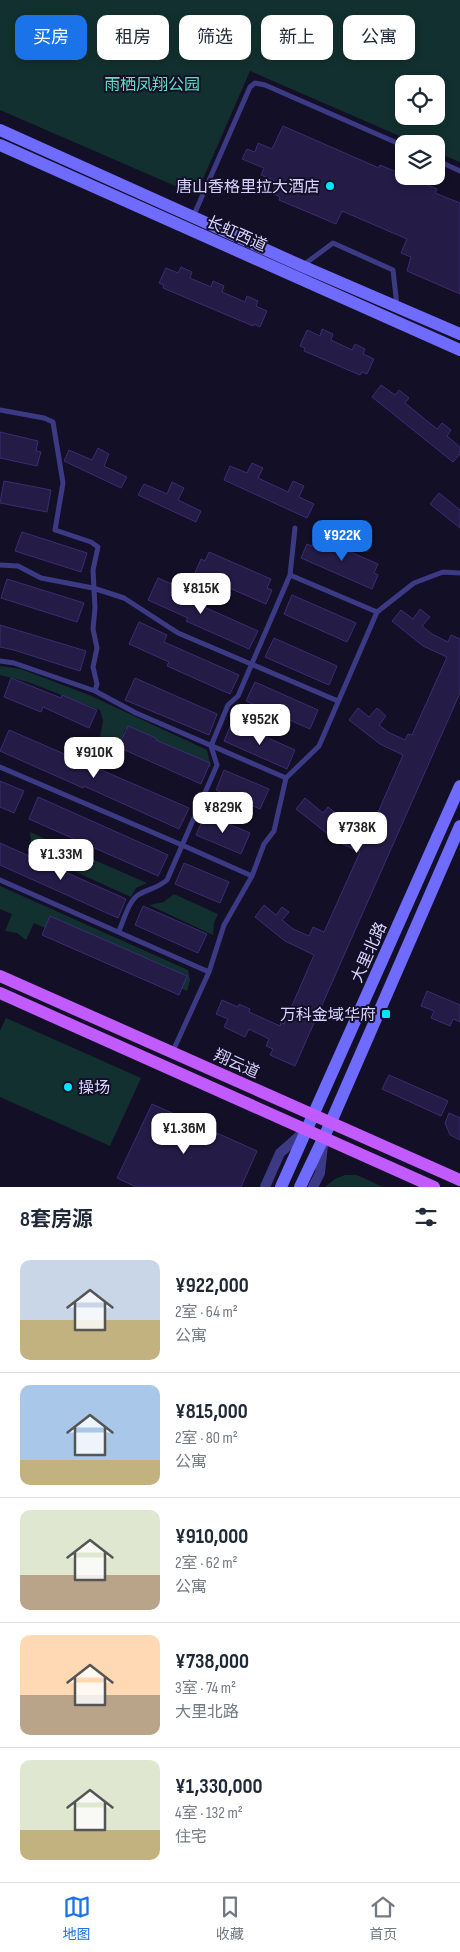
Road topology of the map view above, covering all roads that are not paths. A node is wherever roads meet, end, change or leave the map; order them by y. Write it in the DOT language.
graph roads {
  1 [pos="0,130"];
  2 [pos="395,142"];
  3 [pos="0,145"];
  4 [pos="445,164"];
  5 [pos="460,171"];
  6 [pos="193,217"];
  7 [pos="302,266"];
  8 [pos="397,306"];
  9 [pos="460,334"];
  10 [pos="460,350"];
  11 [pos="0,410"];
  12 [pos="295,528"];
  13 [pos="0,565"];
  14 [pos="460,573"];
  15 [pos="290,575"];
  16 [pos="94,588"];
  17 [pos="377,612"];
  18 [pos="0,661"];
  19 [pos="252,664"];
  20 [pos="95,691"];
  21 [pos="338,701"];
  22 [pos="211,746"];
  23 [pos="0,767"];
  24 [pos="286,778"];
  25 [pos="460,786"];
  26 [pos="460,826"];
  27 [pos="456,844"];
  28 [pos="182,845"];
  29 [pos="252,876"];
  30 [pos="0,880"];
  31 [pos="119,931"];
  32 [pos="209,972"];
  33 [pos="0,976"];
  34 [pos="0,993"];
  35 [pos="172,1053"];
  36 [pos="314,1115"];
  37 [pos="331,1122"];
  38 [pos="307,1129"];
  39 [pos="324,1139"];
  40 [pos="460,1180"];
  41 [pos="265,1187"];
  42 [pos="281,1187"];
  43 [pos="300,1187"];
  44 [pos="313,1187"];
  45 [pos="434,1187"];
  1 -- 6 [label="main road, 长虹西道"];
  2 -- 6 [label="lane"];
  3 -- 10 [label="main road, 长虹西道"];
  4 -- 5 [label="lane"];
  6 -- 7 [label="main road, 长虹西道"];
  7 -- 8 [label="main road, 长虹西道"];
  7 -- 8 [label="lane"];
  8 -- 9 [label="main road, 长虹西道"];
  11 -- 16 [label="lane"];
  12 -- 15 [label="lane"];
  13 -- 16 [label="lane"];
  14 -- 17 [label="lane"];
  15 -- 17 [label="lane"];
  15 -- 19 [label="lane"];
  16 -- 19 [label="lane"];
  16 -- 20 [label="lane"];
  17 -- 21 [label="lane"];
  18 -- 20 [label="lane"];
  19 -- 21 [label="lane"];
  19 -- 22 [label="lane"];
  20 -- 22 [label="lane"];
  21 -- 24 [label="lane"];
  22 -- 24 [label="lane"];
  22 -- 28 [label="lane"];
  23 -- 28 [label="lane"];
  24 -- 29 [label="lane"];
  25 -- 36 [label="main road, 大里北路"];
  26 -- 27 [label="main road, 大里北路"];
  27 -- 37 [label="main road, 大里北路"];
  28 -- 29 [label="lane"];
  28 -- 31 [label="lane"];
  29 -- 32 [label="lane"];
  30 -- 31 [label="lane"];
  31 -- 32 [label="lane"];
  32 -- 35 [label="lane"];
  33 -- 35 [label="main road, 翔云道"];
  34 -- 38 [label="main road, 翔云道"];
  35 -- 36 [label="main road, 翔云道"];
  36 -- 37 [label="main road, 翔云道"];
  36 -- 38 [label="main road, 大里北路"];
  37 -- 39 [label="main road, 大里北路"];
  37 -- 40 [label="main road, 翔云道"];
  38 -- 39 [label="main road, 翔云道"];
  38 -- 41 [label="street"];
  38 -- 42 [label="main road, 大里北路"];
  39 -- 43 [label="main road, 大里北路"];
  39 -- 44 [label="street"];
  39 -- 45 [label="main road, 翔云道"];
}
